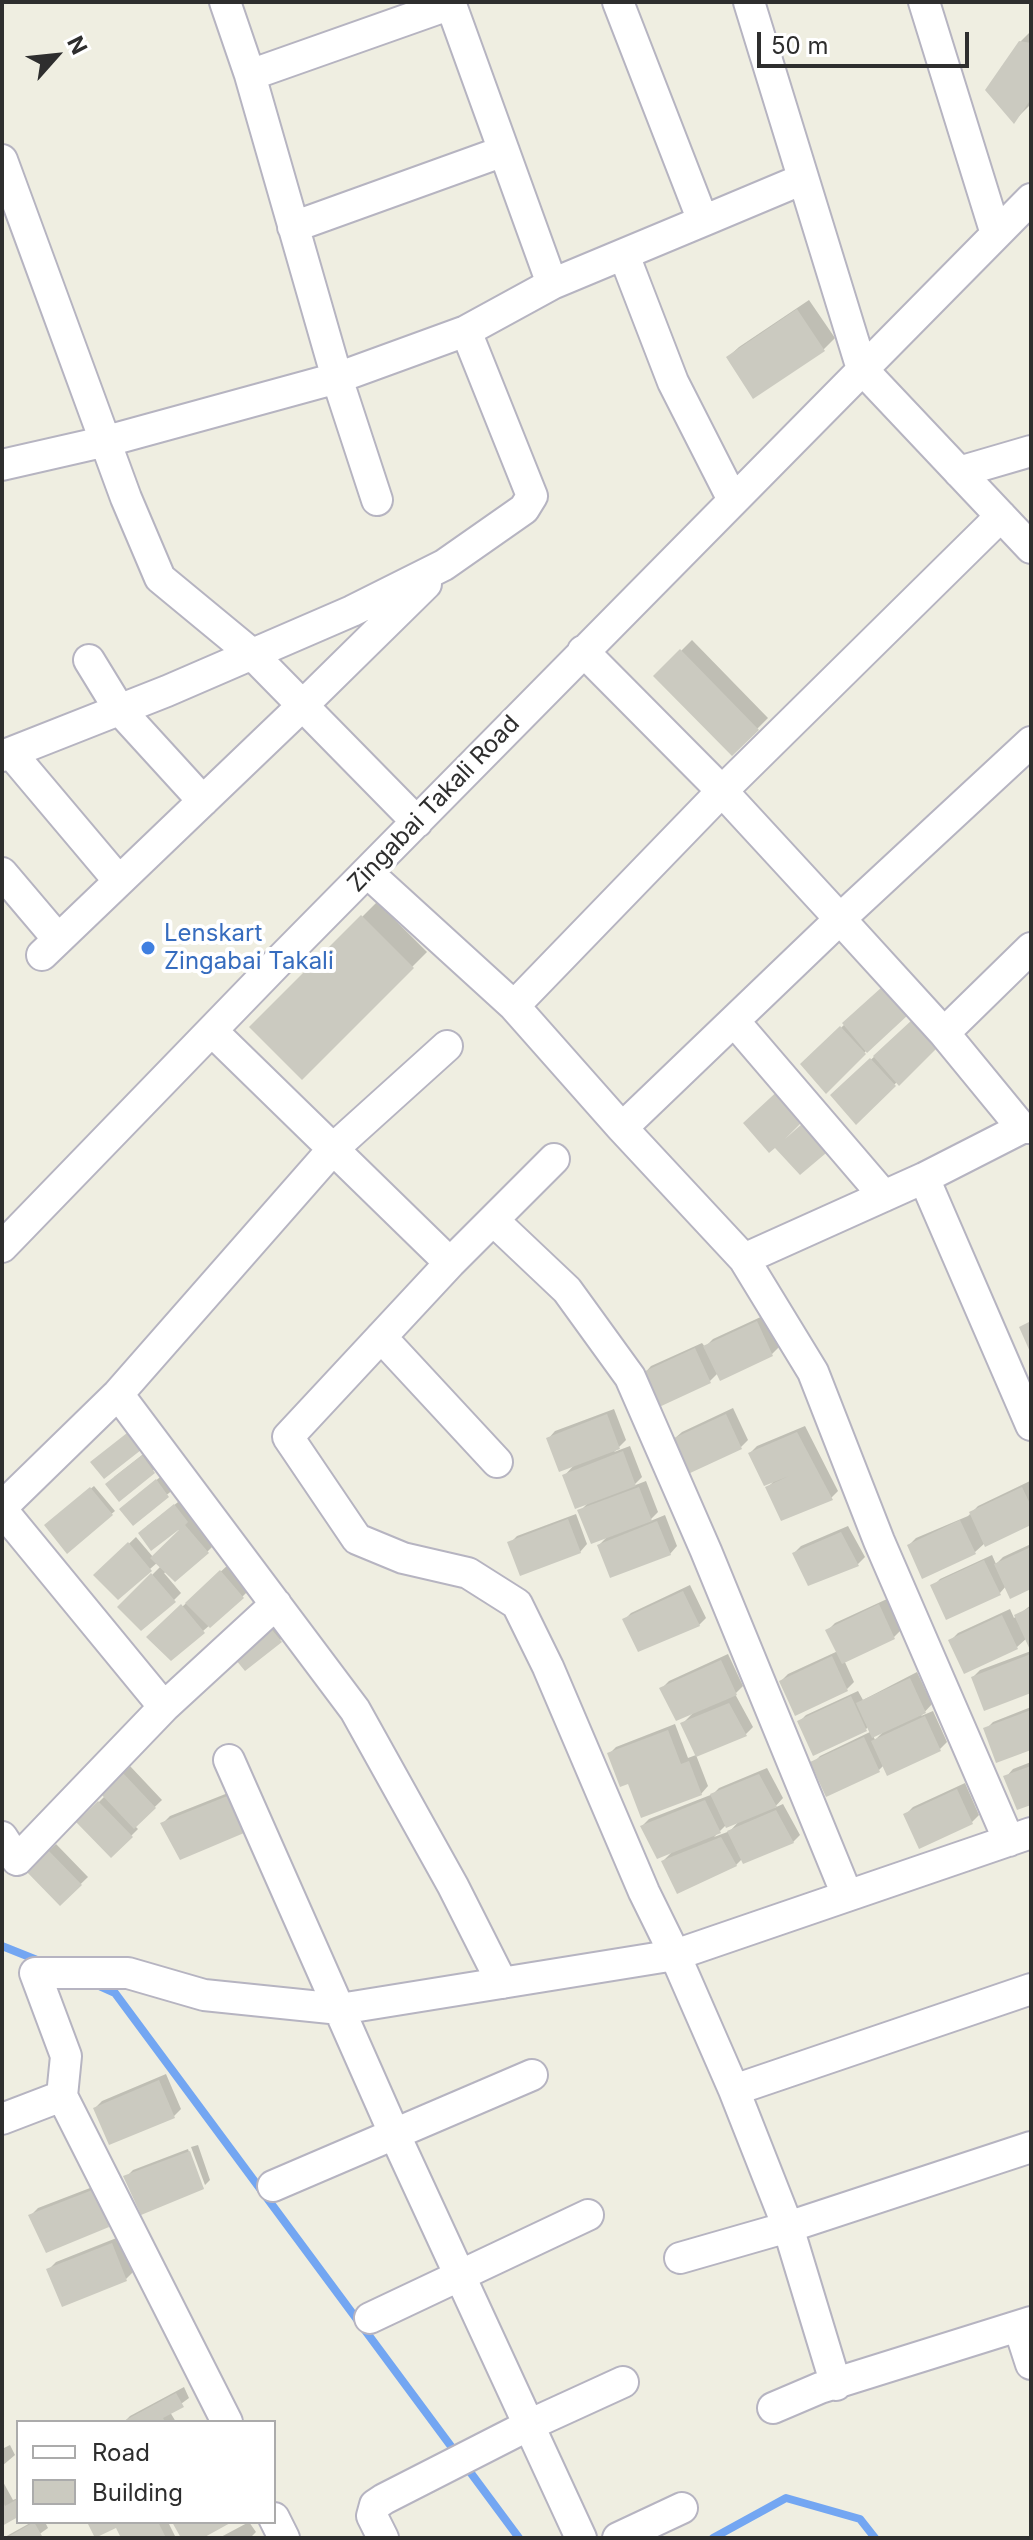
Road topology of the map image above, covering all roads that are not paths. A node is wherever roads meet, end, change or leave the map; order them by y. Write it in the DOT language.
graph roads {
  1 [pos="225,2"];
  2 [pos="618,2"];
  3 [pos="749,2"];
  4 [pos="924,2"];
  5 [pos="450,3"];
  6 [pos="250,75"];
  7 [pos="504,151"];
  8 [pos="2,160"];
  9 [pos="803,179"];
  10 [pos="1031,199"];
  11 [pos="703,221"];
  12 [pos="293,227"];
  13 [pos="996,234"];
  14 [pos="624,255"];
  15 [pos="552,284"];
  16 [pos="466,331"];
  17 [pos="862,369"];
  18 [pos="337,378"];
  19 [pos="107,441"];
  20 [pos="1031,451"];
  21 [pos="2,465"];
  22 [pos="959,472"];
  23 [pos="377,500"];
  24 [pos="733,500"];
  25 [pos="1001,516"];
  26 [pos="1031,548"];
  27 [pos="444,565"];
  28 [pos="583,651"];
  29 [pos="252,654"];
  30 [pos="89,660"];
  31 [pos="303,705"];
  32 [pos="119,709"];
  33 [pos="1031,742"];
  34 [pos="7,754"];
  35 [pos="722,791"];
  36 [pos="203,801"];
  37 [pos="417,822"];
  38 [pos="367,872"];
  39 [pos="2,873"];
  40 [pos="119,881"];
  41 [pos="840,919"];
  42 [pos="1031,948"];
  43 [pos="514,1006"];
  44 [pos="734,1021"];
  45 [pos="212,1031"];
  46 [pos="944,1033"];
  47 [pos="447,1046"];
  48 [pos="622,1128"];
  49 [pos="1026,1128"];
  50 [pos="334,1148"];
  51 [pos="554,1159"];
  52 [pos="924,1178"];
  53 [pos="884,1196"];
  54 [pos="493,1220"];
  55 [pos="2,1247"];
  56 [pos="744,1259"];
  57 [pos="450,1263"];
  58 [pos="381,1337"];
  59 [pos="118,1394"];
  60 [pos="1031,1425"];
  61 [pos="497,1462"];
  62 [pos="2,1509"];
  63 [pos="276,1604"];
  64 [pos="164,1707"];
  65 [pos="229,1760"];
  66 [pos="2,1837"];
  67 [pos="1020,1837"];
  68 [pos="847,1895"];
  69 [pos="675,1955"];
  70 [pos="502,1983"];
  71 [pos="1031,1989"];
  72 [pos="340,2009"];
  73 [pos="532,2075"];
  74 [pos="734,2090"];
  75 [pos="62,2096"];
  76 [pos="2,2119"];
  77 [pos="394,2133"];
  78 [pos="1031,2147"];
  79 [pos="273,2186"];
  80 [pos="588,2215"];
  81 [pos="788,2227"];
  82 [pos="680,2258"];
  83 [pos="460,2276"];
  84 [pos="370,2318"];
  85 [pos="1025,2324"];
  86 [pos="1031,2364"];
  87 [pos="623,2382"];
  88 [pos="836,2385"];
  89 [pos="773,2408"];
  90 [pos="226,2420"];
  91 [pos="529,2425"];
  92 [pos="682,2508"];
  93 [pos="383,2538"];
  94 [pos="581,2538"];
  95 [pos="618,2538"];
  1 -- 6 [label="street"];
  2 -- 11 [label="street"];
  3 -- 9 [label="street"];
  4 -- 13 [label="street"];
  5 -- 6 [label="street"];
  5 -- 7 [label="street"];
  6 -- 12 [label="street"];
  7 -- 12 [label="street"];
  7 -- 15 [label="street"];
  8 -- 19 [label="street"];
  9 -- 11 [label="street"];
  9 -- 17 [label="street"];
  10 -- 13 [label="street, Zingabai Takali Road"];
  11 -- 14 [label="street"];
  12 -- 18 [label="street"];
  13 -- 17 [label="street, Zingabai Takali Road"];
  14 -- 15 [label="street"];
  14 -- 24 [label="street"];
  15 -- 16 [label="street"];
  16 -- 18 [label="street"];
  16 -- 27 [label="street"];
  17 -- 22 [label="street"];
  17 -- 24 [label="street, Zingabai Takali Road"];
  18 -- 19 [label="street"];
  18 -- 23 [label="street"];
  19 -- 21 [label="street"];
  19 -- 29 [label="street"];
  20 -- 22 [label="street"];
  22 -- 25 [label="street"];
  24 -- 28 [label="street, Zingabai Takali Road"];
  25 -- 26 [label="street"];
  25 -- 35 [label="street"];
  27 -- 29 [label="street"];
  27 -- 31 [label="street"];
  28 -- 35 [label="street"];
  28 -- 37 [label="street, Zingabai Takali Road"];
  29 -- 31 [label="street"];
  29 -- 32 [label="street"];
  30 -- 32 [label="street"];
  31 -- 36 [label="street"];
  31 -- 37 [label="street"];
  32 -- 34 [label="street"];
  32 -- 36 [label="street"];
  33 -- 41 [label="street"];
  34 -- 40 [label="street"];
  35 -- 41 [label="street"];
  35 -- 43 [label="street"];
  36 -- 40 [label="street"];
  37 -- 38 [label="street, Zingabai Takali Road"];
  38 -- 43 [label="street"];
  38 -- 45 [label="street, Zingabai Takali Road"];
  39 -- 40 [label="street"];
  41 -- 44 [label="street"];
  41 -- 46 [label="street"];
  42 -- 46 [label="street"];
  43 -- 48 [label="street"];
  44 -- 48 [label="street"];
  44 -- 53 [label="street"];
  45 -- 50 [label="street"];
  45 -- 55 [label="street, Zingabai Takali Road"];
  46 -- 49 [label="street"];
  47 -- 50 [label="street"];
  48 -- 56 [label="street"];
  49 -- 52 [label="street"];
  50 -- 57 [label="street"];
  50 -- 59 [label="street"];
  51 -- 54 [label="street"];
  52 -- 53 [label="street"];
  52 -- 60 [label="street"];
  53 -- 56 [label="street"];
  54 -- 57 [label="street"];
  54 -- 68 [label="street"];
  56 -- 67 [label="street"];
  57 -- 58 [label="street"];
  58 -- 61 [label="street"];
  58 -- 69 [label="street"];
  59 -- 62 [label="street"];
  59 -- 63 [label="street"];
  62 -- 64 [label="street"];
  63 -- 64 [label="street"];
  63 -- 70 [label="street"];
  64 -- 66 [label="street"];
  65 -- 72 [label="street"];
  67 -- 68 [label="street"];
  68 -- 69 [label="street"];
  69 -- 70 [label="street"];
  69 -- 74 [label="street"];
  70 -- 72 [label="street"];
  71 -- 74 [label="street"];
  72 -- 75 [label="street"];
  72 -- 77 [label="street"];
  73 -- 77 [label="street"];
  74 -- 81 [label="street"];
  75 -- 76 [label="street"];
  75 -- 90 [label="street"];
  77 -- 79 [label="street"];
  77 -- 83 [label="street"];
  78 -- 81 [label="street"];
  80 -- 83 [label="street"];
  81 -- 82 [label="street"];
  81 -- 88 [label="street"];
  83 -- 84 [label="street"];
  83 -- 91 [label="street"];
  85 -- 86 [label="street"];
  85 -- 88 [label="street"];
  87 -- 91 [label="street"];
  88 -- 89 [label="street"];
  91 -- 93 [label="street"];
  91 -- 94 [label="street"];
  92 -- 95 [label="street"];
}
